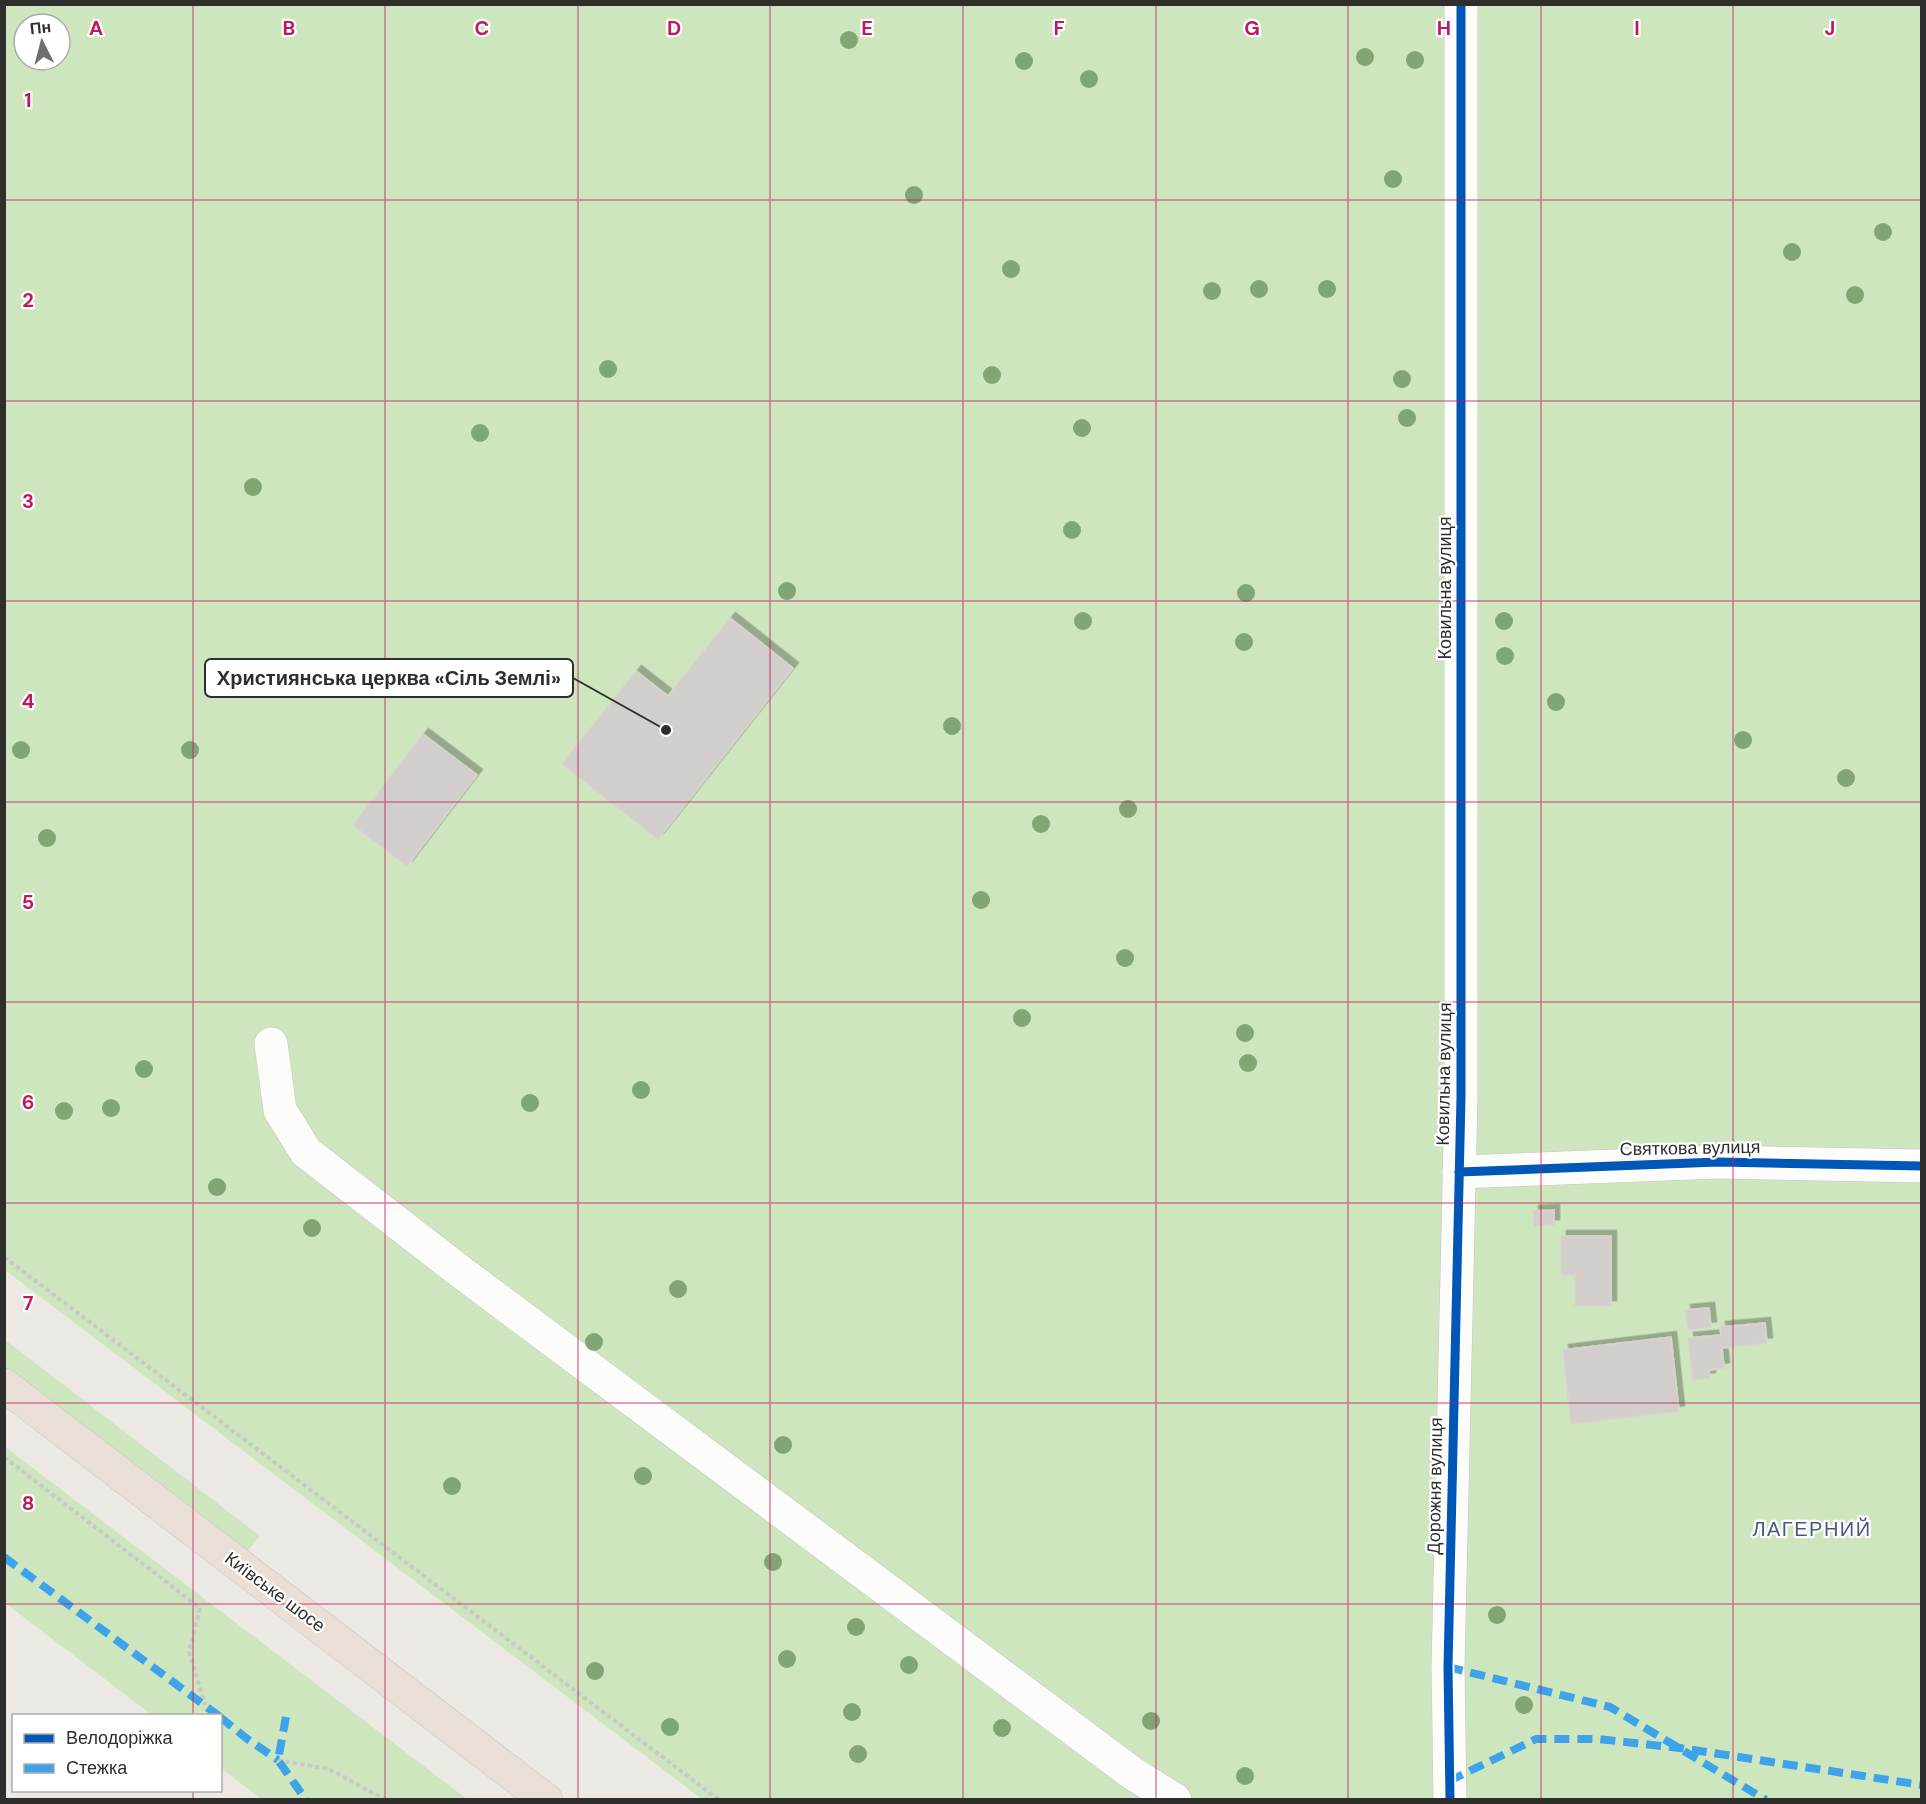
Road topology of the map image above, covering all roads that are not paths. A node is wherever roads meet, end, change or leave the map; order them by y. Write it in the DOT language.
graph roads {
  1 [pos="1461,4"];
  2 [pos="271,1044"];
  3 [pos="1922,1166"];
  4 [pos="1460,1172"];
  5 [pos="4,1385"];
  6 [pos="546,1800"];
  7 [pos="1175,1800"];
  8 [pos="1450,1800"];
  1 -- 4 [label="street, Ковильна вулиця"];
  2 -- 7 [label="street"];
  3 -- 4 [label="street, Святкова вулиця"];
  4 -- 8 [label="street, Дорожня вулиця"];
  5 -- 6 [label="highway, Київське шосе"];
}
